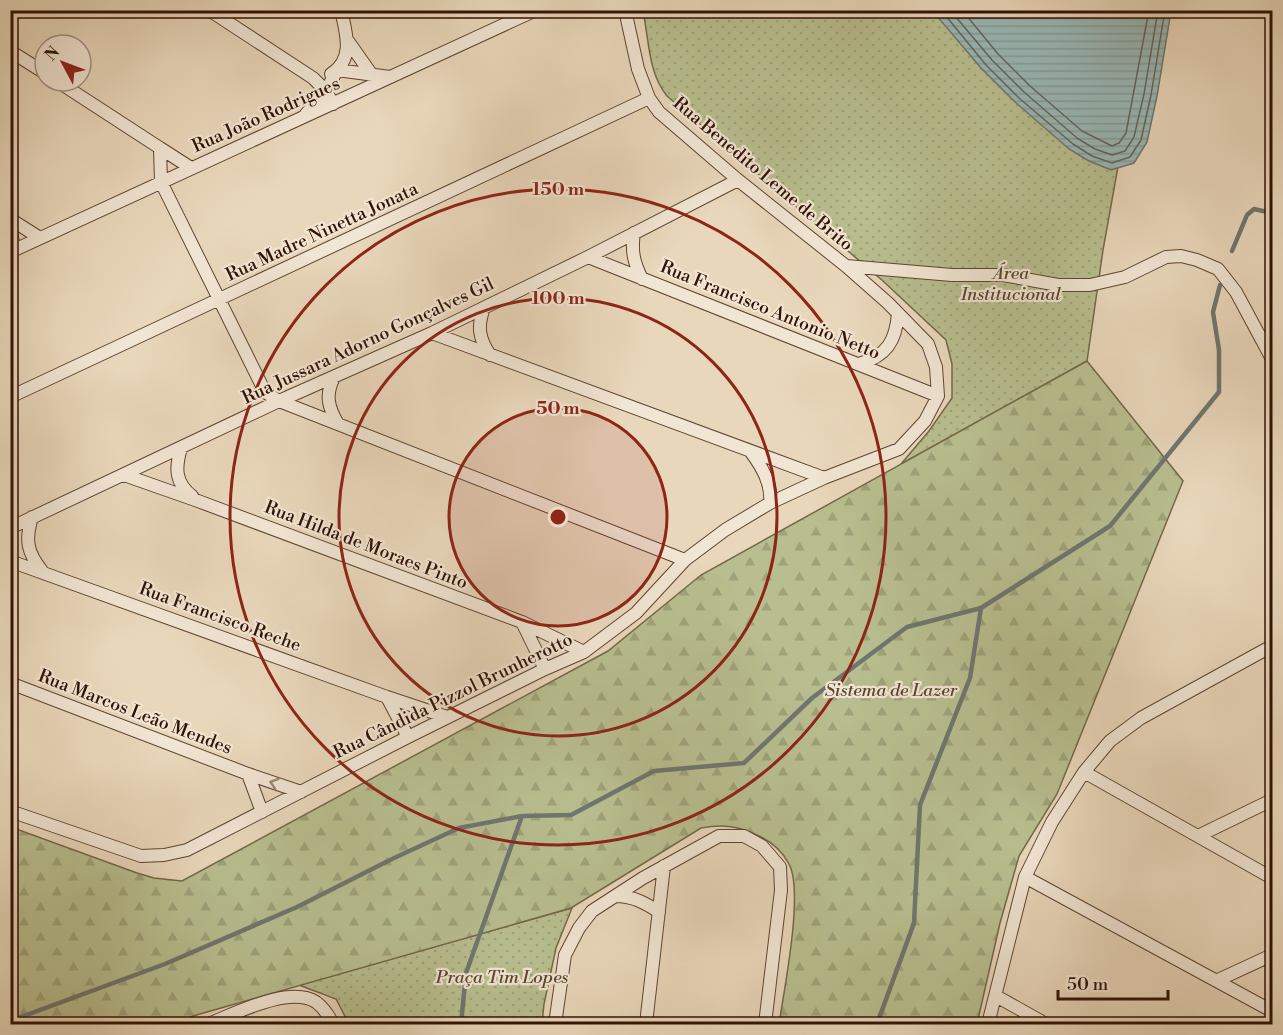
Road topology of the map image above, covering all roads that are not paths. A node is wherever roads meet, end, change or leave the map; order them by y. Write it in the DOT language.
graph roads {
  1 [pos="209,10"];
  2 [pos="342,10"];
  3 [pos="536,10"];
  4 [pos="625,10"];
  5 [pos="348,41"];
  6 [pos="10,51"];
  7 [pos="33,66"];
  8 [pos="337,70"];
  9 [pos="372,75"];
  10 [pos="313,78"];
  11 [pos="392,78"];
  12 [pos="326,91"];
  13 [pos="75,93"];
  14 [pos="649,98"];
  15 [pos="333,104"];
  16 [pos="313,106"];
  17 [pos="302,118"];
  18 [pos="160,148"];
  19 [pos="191,168"];
  20 [pos="738,180"];
  21 [pos="162,182"];
  22 [pos="10,219"];
  23 [pos="10,229"];
  24 [pos="634,233"];
  25 [pos="40,238"];
  26 [pos="13,251"];
  27 [pos="588,257"];
  28 [pos="846,266"];
  29 [pos="642,279"];
  30 [pos="219,300"];
  31 [pos="484,308"];
  32 [pos="898,313"];
  33 [pos="432,333"];
  34 [pos="490,355"];
  35 [pos="1272,359"];
  36 [pos="859,364"];
  37 [pos="334,377"];
  38 [pos="938,396"];
  39 [pos="10,397"];
  40 [pos="279,401"];
  41 [pos="339,424"];
  42 [pos="181,448"];
  43 [pos="750,452"];
  44 [pos="124,475"];
  45 [pos="824,478"];
  46 [pos="198,501"];
  47 [pos="770,503"];
  48 [pos="32,518"];
  49 [pos="10,528"];
  50 [pos="685,560"];
  51 [pos="10,561"];
  52 [pos="42,571"];
  53 [pos="522,622"];
  54 [pos="1272,646"];
  55 [pos="584,652"];
  56 [pos="545,669"];
  57 [pos="10,683"];
  58 [pos="387,697"];
  59 [pos="447,717"];
  60 [pos="408,736"];
  61 [pos="1084,772"];
  62 [pos="248,774"];
  63 [pos="301,792"];
  64 [pos="1272,800"];
  65 [pos="10,811"];
  66 [pos="262,812"];
  67 [pos="1198,836"];
  68 [pos="664,866"];
  69 [pos="1025,878"];
  70 [pos="1272,878"];
  71 [pos="615,896"];
  72 [pos="659,912"];
  73 [pos="1272,955"];
  74 [pos="1218,980"];
  75 [pos="996,996"];
  76 [pos="1272,1011"];
  77 [pos="208,1024"];
  78 [pos="333,1024"];
  79 [pos="555,1024"];
  80 [pos="646,1024"];
  81 [pos="765,1024"];
  82 [pos="988,1024"];
  83 [pos="1046,1024"];
  1 -- 10 [label="street"];
  2 -- 5 [label="street"];
  3 -- 11 [label="street, Rua João Rodrigues"];
  4 -- 14 [label="street, Rua Benedito Leme de Brito"];
  5 -- 8 [label="street"];
  5 -- 9 [label="street"];
  6 -- 7 [label="street"];
  8 -- 9 [label="street"];
  8 -- 10 [label="street"];
  8 -- 12 [label="street"];
  9 -- 11 [label="street"];
  10 -- 12 [label="street"];
  10 -- 16 [label="street"];
  11 -- 15 [label="street, Rua João Rodrigues"];
  12 -- 15 [label="street"];
  12 -- 16 [label="street"];
  13 -- 18 [label="street"];
  14 -- 20 [label="street, Rua Benedito Leme de Brito"];
  14 -- 30 [label="street, Rua Madre Ninetta Jonata"];
  15 -- 17 [label="street, Rua João Rodrigues"];
  16 -- 17 [label="street"];
  17 -- 19 [label="street, Rua João Rodrigues"];
  18 -- 19 [label="street"];
  18 -- 21 [label="street"];
  19 -- 21 [label="street, Rua João Rodrigues"];
  20 -- 24 [label="street, Rua Jussara Adorno Gonçalves Gil"];
  20 -- 28 [label="street, Rua Benedito Leme de Brito"];
  21 -- 25 [label="street, Rua João Rodrigues"];
  21 -- 30 [label="street"];
  22 -- 25 [label="street"];
  23 -- 26 [label="street"];
  24 -- 27 [label="street, Rua Jussara Adorno Gonçalves Gil"];
  24 -- 29 [label="street"];
  25 -- 26 [label="street, Rua João Rodrigues"];
  27 -- 29 [label="street, Rua Francisco Antonio Netto"];
  27 -- 31 [label="street, Rua Jussara Adorno Gonçalves Gil"];
  28 -- 32 [label="street, Rua Benedito Leme de Brito"];
  28 -- 35 [label="street"];
  29 -- 36 [label="street, Rua Francisco Antonio Netto"];
  30 -- 39 [label="street, Rua Madre Ninetta Jonata"];
  30 -- 40 [label="street"];
  31 -- 33 [label="street, Rua Jussara Adorno Gonçalves Gil"];
  31 -- 34 [label="street"];
  32 -- 36 [label="street"];
  32 -- 38 [label="street, Rua Benedito Leme de Brito"];
  33 -- 34 [label="street"];
  33 -- 37 [label="street, Rua Jussara Adorno Gonçalves Gil"];
  34 -- 43 [label="street"];
  36 -- 38 [label="street, Rua Francisco Antonio Netto"];
  37 -- 40 [label="street, Rua Jussara Adorno Gonçalves Gil"];
  37 -- 41 [label="street"];
  38 -- 45 [label="street, Rua Cândida Pizzol Brunherotto"];
  40 -- 41 [label="street"];
  40 -- 42 [label="street, Rua Jussara Adorno Gonçalves Gil"];
  41 -- 50 [label="street"];
  42 -- 44 [label="street, Rua Jussara Adorno Gonçalves Gil"];
  42 -- 46 [label="street, Rua Hilda de Moraes Pinto"];
  43 -- 45 [label="street"];
  43 -- 47 [label="street"];
  44 -- 46 [label="street, Rua Hilda de Moraes Pinto"];
  44 -- 48 [label="street, Rua Jussara Adorno Gonçalves Gil"];
  45 -- 47 [label="street, Rua Cândida Pizzol Brunherotto"];
  46 -- 53 [label="street, Rua Hilda de Moraes Pinto"];
  47 -- 50 [label="street, Rua Cândida Pizzol Brunherotto"];
  48 -- 49 [label="street, Rua Jussara Adorno Gonçalves Gil"];
  48 -- 52 [label="street"];
  50 -- 55 [label="street, Rua Cândida Pizzol Brunherotto"];
  51 -- 52 [label="street, Rua Francisco Reche"];
  52 -- 58 [label="street, Rua Francisco Reche"];
  53 -- 55 [label="street, Rua Hilda de Moraes Pinto"];
  53 -- 56 [label="street"];
  54 -- 61 [label="street"];
  55 -- 56 [label="street, Rua Cândida Pizzol Brunherotto"];
  56 -- 59 [label="street, Rua Cândida Pizzol Brunherotto"];
  57 -- 62 [label="street, Rua Marcos Leão Mendes"];
  58 -- 59 [label="street, Rua Francisco Reche"];
  58 -- 60 [label="street"];
  59 -- 60 [label="street, Rua Cândida Pizzol Brunherotto"];
  60 -- 63 [label="street, Rua Cândida Pizzol Brunherotto"];
  61 -- 67 [label="street"];
  61 -- 69 [label="street"];
  63 -- 62 [label="street, Rua Marcos Leão Mendes, one-way"];
  62 -- 66 [label="street, Rua Marcos Leão Mendes"];
  63 -- 66 [label="street, Rua Cândida Pizzol Brunherotto"];
  64 -- 67 [label="street"];
  65 -- 66 [label="street, Rua Cândida Pizzol Brunherotto"];
  67 -- 70 [label="street"];
  68 -- 71 [label="street"];
  68 -- 72 [label="street"];
  68 -- 81 [label="street"];
  69 -- 74 [label="street"];
  69 -- 75 [label="street"];
  71 -- 72 [label="street"];
  71 -- 79 [label="street"];
  72 -- 80 [label="street"];
  73 -- 74 [label="street"];
  74 -- 76 [label="street"];
  75 -- 82 [label="street"];
  75 -- 83 [label="street"];
  77 -- 78 [label="street"];
}
